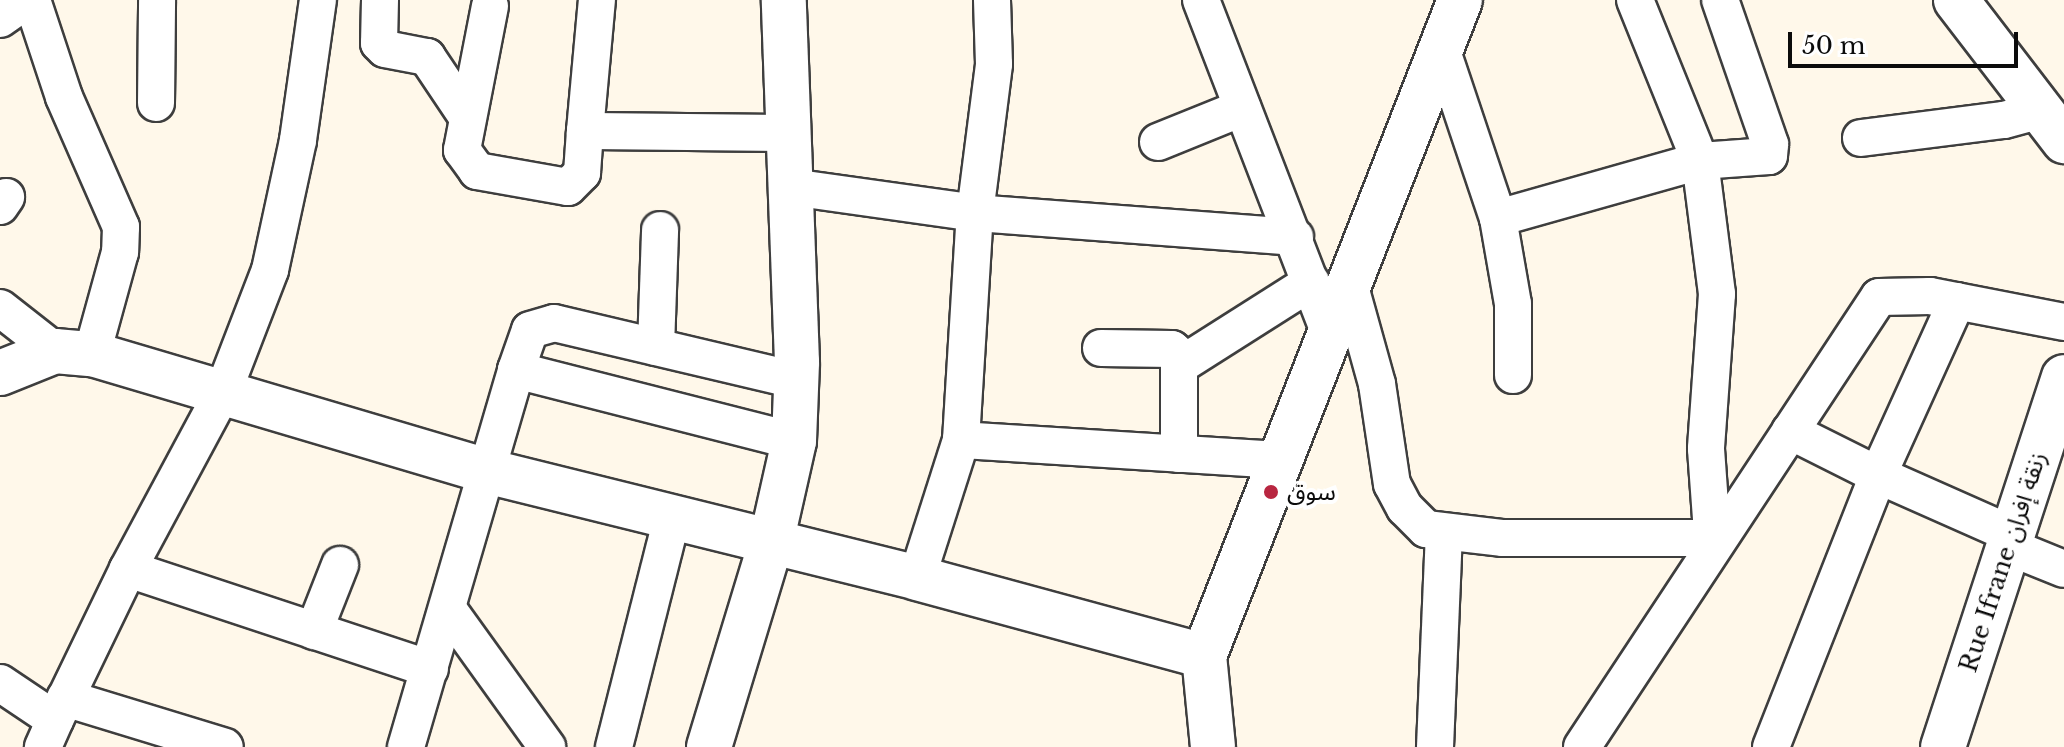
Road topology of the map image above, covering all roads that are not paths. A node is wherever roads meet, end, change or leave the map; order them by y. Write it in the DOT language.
graph roads {
  1 [pos="157,0"];
  2 [pos="318,0"];
  3 [pos="380,0"];
  4 [pos="597,0"];
  5 [pos="784,0"];
  6 [pos="992,0"];
  7 [pos="1201,0"];
  8 [pos="1635,0"];
  9 [pos="1720,0"];
  10 [pos="1956,0"];
  11 [pos="22,5"];
  12 [pos="490,6"];
  13 [pos="1446,20"];
  14 [pos="156,103"];
  15 [pos="1242,108"];
  16 [pos="468,118"];
  17 [pos="2053,125"];
  18 [pos="585,131"];
  19 [pos="789,133"];
  20 [pos="1861,138"];
  21 [pos="1158,142"];
  22 [pos="1700,161"];
  23 [pos="791,187"];
  24 [pos="975,213"];
  25 [pos="1498,218"];
  26 [pos="660,230"];
  27 [pos="1295,237"];
  28 [pos="1330,283"];
  29 [pos="1957,301"];
  30 [pos="0,308"];
  31 [pos="2064,322"];
  32 [pos="656,347"];
  33 [pos="1101,348"];
  34 [pos="74,353"];
  35 [pos="1182,364"];
  36 [pos="516,370"];
  37 [pos="0,373"];
  38 [pos="1513,375"];
  39 [pos="2064,377"];
  40 [pos="796,380"];
  41 [pos="223,392"];
  42 [pos="1790,431"];
  43 [pos="961,440"];
  44 [pos="794,441"];
  45 [pos="1179,454"];
  46 [pos="1281,460"];
  47 [pos="490,472"];
  48 [pos="1878,475"];
  49 [pos="672,518"];
  50 [pos="1444,532"];
  51 [pos="2009,540"];
  52 [pos="1713,542"];
  53 [pos="771,543"];
  54 [pos="340,565"];
  55 [pos="128,569"];
  56 [pos="2064,569"];
  57 [pos="917,578"];
  58 [pos="448,609"];
  59 [pos="314,631"];
  60 [pos="1204,656"];
  61 [pos="430,669"];
  62 [pos="0,683"];
  63 [pos="54,721"];
  64 [pos="225,747"];
  65 [pos="406,747"];
  66 [pos="547,747"];
  67 [pos="614,747"];
  68 [pos="709,747"];
  69 [pos="1213,747"];
  70 [pos="1435,747"];
  71 [pos="1582,747"];
  72 [pos="1771,747"];
  73 [pos="1943,747"];
  1 -- 14 [label="street"];
  2 -- 41 [label="street"];
  3 -- 16 [label="street"];
  4 -- 18 [label="street"];
  5 -- 19 [label="street"];
  6 -- 24 [label="street"];
  7 -- 15 [label="street"];
  8 -- 22 [label="street"];
  9 -- 22 [label="street"];
  10 -- 17 [label="street"];
  11 -- 34 [label="street"];
  12 -- 16 [label="street"];
  13 -- 25 [label="street"];
  13 -- 28 [label="street"];
  15 -- 21 [label="street"];
  15 -- 27 [label="street"];
  16 -- 18 [label="street"];
  17 -- 20 [label="street"];
  18 -- 19 [label="street"];
  19 -- 23 [label="street"];
  22 -- 25 [label="street"];
  22 -- 52 [label="street"];
  23 -- 24 [label="street"];
  23 -- 40 [label="street"];
  24 -- 27 [label="street"];
  24 -- 43 [label="street"];
  25 -- 38 [label="street"];
  26 -- 32 [label="street"];
  27 -- 28 [label="street"];
  28 -- 35 [label="street"];
  28 -- 46 [label="street"];
  28 -- 50 [label="street"];
  29 -- 31 [label="street"];
  29 -- 42 [label="street"];
  29 -- 48 [label="street"];
  30 -- 34 [label="street"];
  32 -- 36 [label="street"];
  32 -- 40 [label="street"];
  33 -- 35 [label="street"];
  34 -- 37 [label="street"];
  34 -- 41 [label="street"];
  35 -- 45 [label="street"];
  36 -- 44 [label="street"];
  36 -- 47 [label="street"];
  39 -- 51 [label="street, Rue Ifrane زنقة إفران"];
  40 -- 44 [label="street"];
  41 -- 47 [label="street"];
  41 -- 55 [label="street"];
  42 -- 48 [label="street"];
  42 -- 52 [label="street"];
  43 -- 45 [label="street"];
  43 -- 57 [label="street"];
  44 -- 53 [label="street"];
  45 -- 46 [label="street"];
  46 -- 60 [label="street"];
  47 -- 49 [label="street"];
  47 -- 58 [label="street"];
  48 -- 51 [label="street"];
  48 -- 72 [label="street"];
  49 -- 53 [label="street"];
  49 -- 67 [label="street"];
  50 -- 52 [label="street"];
  50 -- 70 [label="street"];
  51 -- 56 [label="street"];
  51 -- 73 [label="street, Rue Ifrane زنقة إفران"];
  52 -- 71 [label="street"];
  53 -- 57 [label="street"];
  53 -- 68 [label="street"];
  54 -- 59 [label="street"];
  55 -- 59 [label="street"];
  55 -- 63 [label="street"];
  57 -- 60 [label="street"];
  58 -- 61 [label="street"];
  58 -- 66 [label="street"];
  59 -- 61 [label="street"];
  60 -- 69 [label="street"];
  61 -- 65 [label="street"];
  62 -- 63 [label="street"];
  63 -- 64 [label="street"];
}
